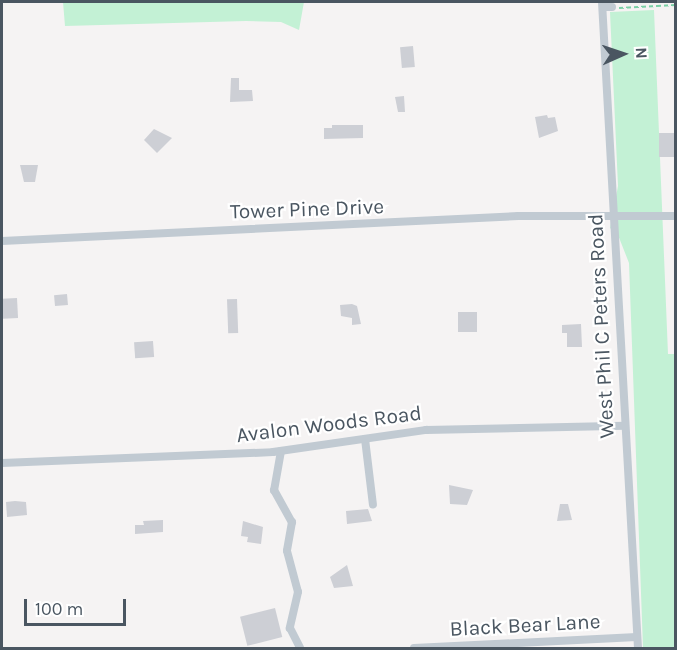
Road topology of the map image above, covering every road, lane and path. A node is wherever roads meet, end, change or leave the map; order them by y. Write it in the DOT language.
graph roads {
  1 [pos="602,4"];
  2 [pos="675,5"];
  3 [pos="612,7"];
  4 [pos="675,216"];
  5 [pos="614,219"];
  6 [pos="2,241"];
  7 [pos="625,426"];
  8 [pos="365,439"];
  9 [pos="281,451"];
  10 [pos="2,463"];
  11 [pos="373,504"];
  12 [pos="637,637"];
  13 [pos="300,648"];
  14 [pos="414,648"];
  15 [pos="638,648"];
  1 -- 3 [label="street"];
  1 -- 5 [label="street, West Phil C Peters Road"];
  2 -- 3 [label="path"];
  4 -- 5 [label="street, Tower Pine Drive"];
  5 -- 6 [label="street, Tower Pine Drive"];
  5 -- 7 [label="street, West Phil C Peters Road"];
  7 -- 8 [label="street, Avalon Woods Road"];
  7 -- 12 [label="street, West Phil C Peters Road"];
  8 -- 9 [label="street, Avalon Woods Road"];
  8 -- 11 [label="street"];
  9 -- 10 [label="street, Avalon Woods Road"];
  9 -- 13 [label="street"];
  12 -- 14 [label="street, Black Bear Lane"];
  12 -- 15 [label="street, West Phil C Peters Road"];
}
